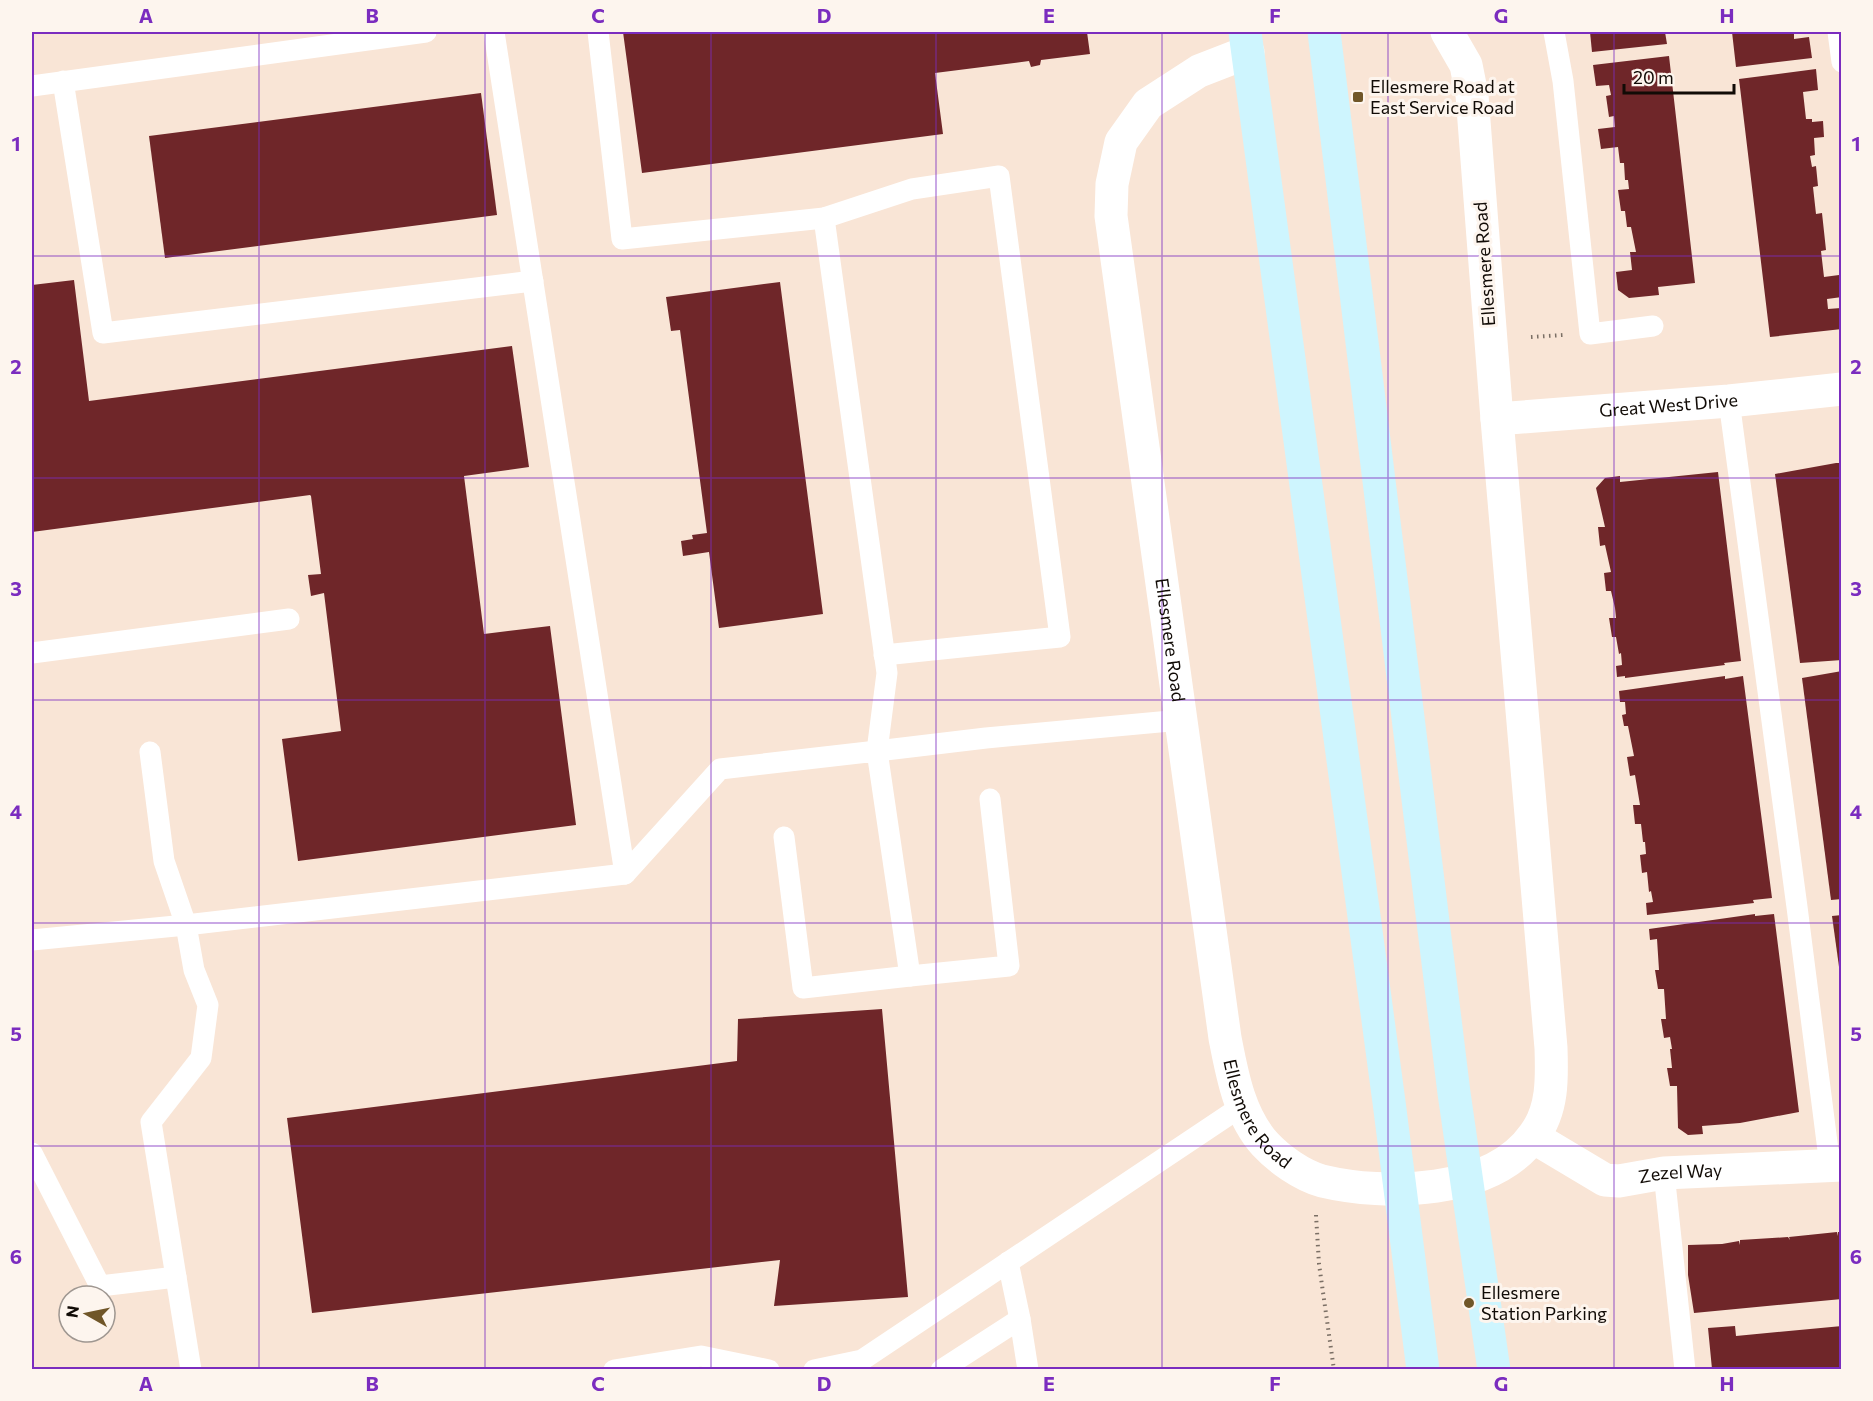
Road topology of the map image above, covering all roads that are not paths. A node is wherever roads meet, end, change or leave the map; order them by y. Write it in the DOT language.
graph roads {
  1 [pos="426,32"];
  2 [pos="494,32"];
  3 [pos="598,32"];
  4 [pos="1324,32"];
  5 [pos="1447,32"];
  6 [pos="1554,32"];
  7 [pos="1838,32"];
  8 [pos="1247,42"];
  9 [pos="1842,62"];
  10 [pos="63,81"];
  11 [pos="32,86"];
  12 [pos="824,218"];
  13 [pos="533,281"];
  14 [pos="1653,326"];
  15 [pos="1842,389"];
  16 [pos="1729,400"];
  17 [pos="1497,419"];
  18 [pos="289,619"];
  19 [pos="32,653"];
  20 [pos="884,656"];
  21 [pos="1181,720"];
  22 [pos="878,751"];
  23 [pos="150,752"];
  24 [pos="990,799"];
  25 [pos="784,837"];
  26 [pos="625,874"];
  27 [pos="186,925"];
  28 [pos="32,940"];
  29 [pos="910,976"];
  30 [pos="1242,1106"];
  31 [pos="1533,1137"];
  32 [pos="32,1153"];
  33 [pos="1836,1166"];
  34 [pos="1664,1173"];
  35 [pos="1008,1262"];
  36 [pos="176,1277"];
  37 [pos="1020,1319"];
  38 [pos="191,1370"];
  39 [pos="614,1370"];
  40 [pos="769,1370"];
  41 [pos="814,1370"];
  42 [pos="941,1370"];
  43 [pos="1028,1370"];
  44 [pos="1423,1370"];
  45 [pos="1494,1370"];
  46 [pos="1685,1370"];
  1 -- 10 [label="lane"];
  2 -- 13 [label="lane"];
  3 -- 12 [label="lane"];
  4 -- 45 [label="main road"];
  5 -- 17 [label="street, Ellesmere Road"];
  6 -- 14 [label="lane"];
  7 -- 9 [label="lane"];
  8 -- 21 [label="street, Ellesmere Road"];
  8 -- 44 [label="main road, Ellesmere Road"];
  10 -- 11 [label="lane"];
  10 -- 13 [label="lane"];
  12 -- 20 [label="lane"];
  12 -- 20 [label="lane"];
  13 -- 26 [label="lane"];
  15 -- 16 [label="street, Great West Drive"];
  16 -- 17 [label="street, Great West Drive"];
  16 -- 33 [label="lane"];
  17 -- 31 [label="street, Ellesmere Road"];
  18 -- 19 [label="lane"];
  20 -- 22 [label="lane"];
  21 -- 22 [label="lane"];
  21 -- 30 [label="street, Ellesmere Road"];
  22 -- 26 [label="lane"];
  22 -- 29 [label="lane"];
  23 -- 27 [label="lane"];
  24 -- 29 [label="lane"];
  25 -- 29 [label="lane"];
  26 -- 27 [label="lane"];
  27 -- 28 [label="lane"];
  27 -- 36 [label="lane"];
  30 -- 31 [label="street, Ellesmere Road"];
  30 -- 35 [label="lane"];
  31 -- 34 [label="street, Zezel Way"];
  32 -- 36 [label="lane"];
  33 -- 34 [label="street, Zezel Way"];
  34 -- 46 [label="lane"];
  35 -- 37 [label="lane"];
  35 -- 41 [label="lane"];
  36 -- 38 [label="lane"];
  37 -- 42 [label="lane"];
  37 -- 43 [label="lane"];
  39 -- 40 [label="lane"];
}
